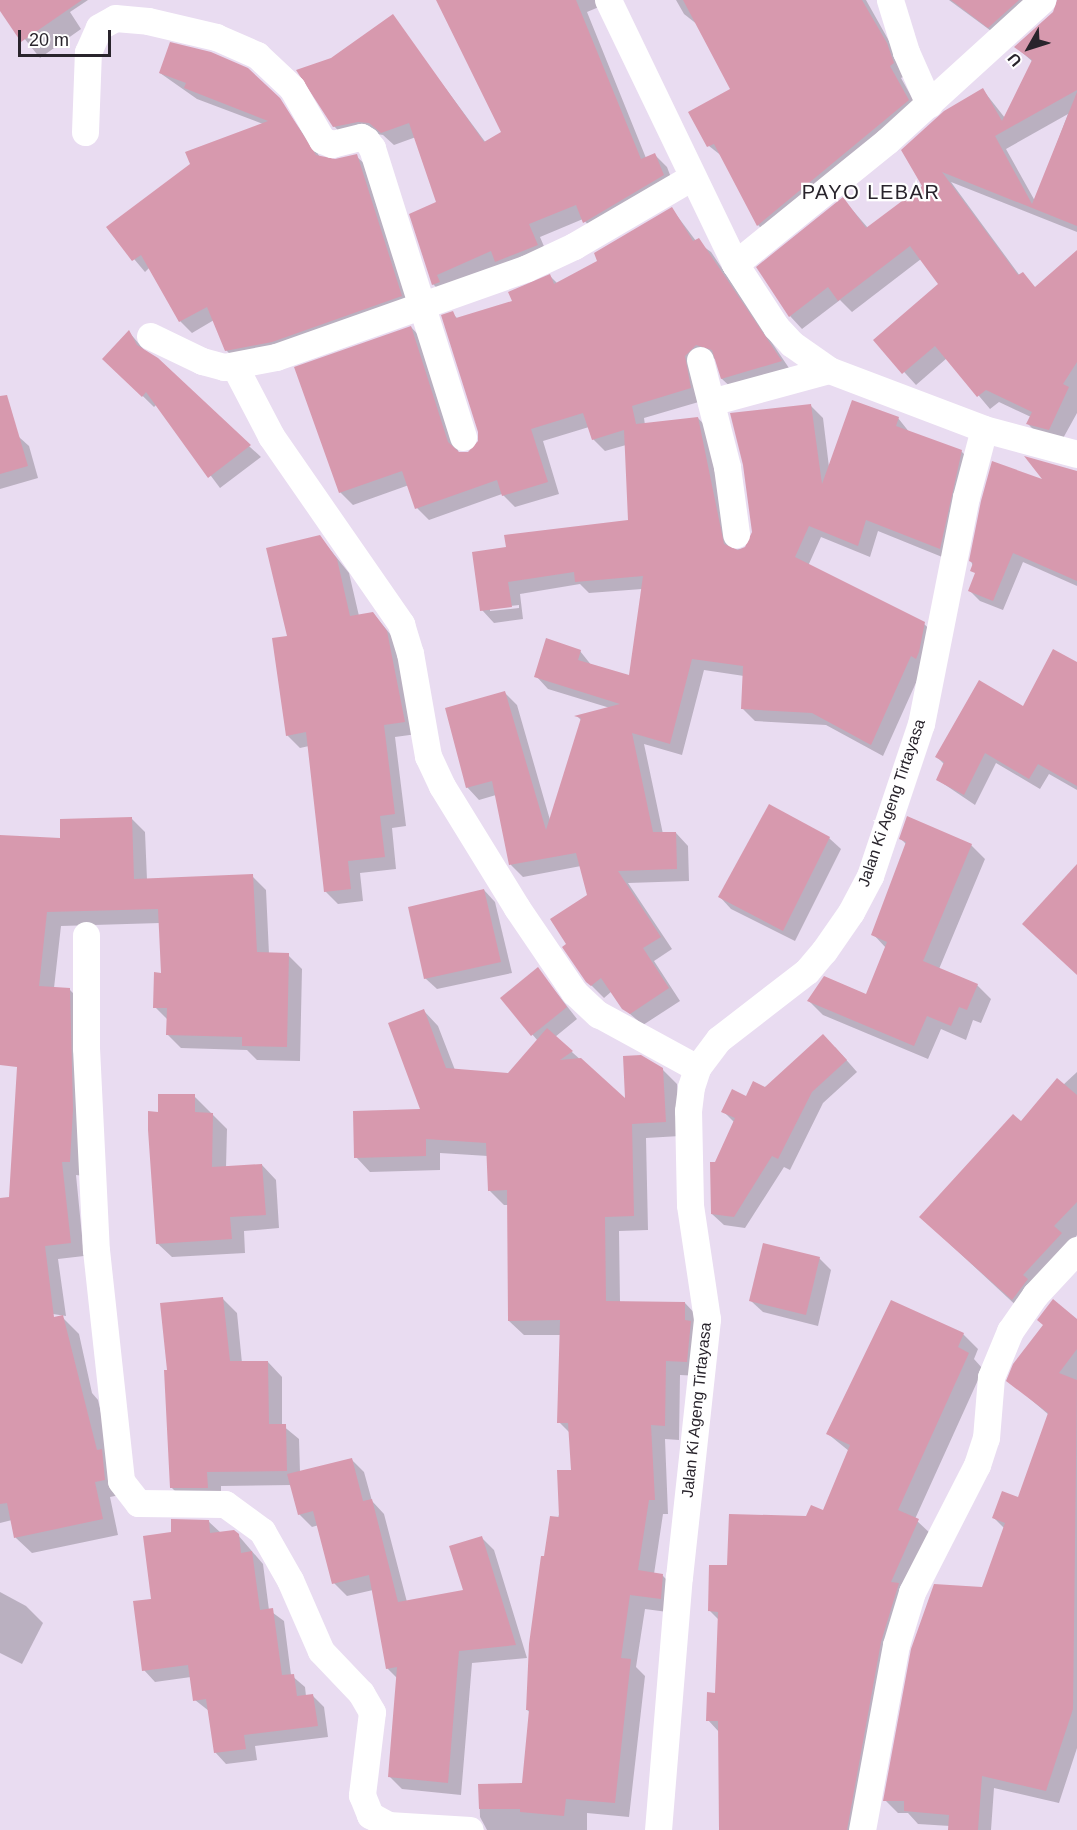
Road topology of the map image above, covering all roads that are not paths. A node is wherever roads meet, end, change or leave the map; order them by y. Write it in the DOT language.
graph roads {
  1 [pos="608,0"];
  2 [pos="890,0"];
  3 [pos="1042,0"];
  4 [pos="929,104"];
  5 [pos="85,132"];
  6 [pos="693,177"];
  7 [pos="735,264"];
  8 [pos="419,306"];
  9 [pos="150,336"];
  10 [pos="700,360"];
  11 [pos="235,367"];
  12 [pos="829,370"];
  13 [pos="711,402"];
  14 [pos="984,429"];
  15 [pos="463,437"];
  16 [pos="1077,453"];
  17 [pos="736,534"];
  18 [pos="86,935"];
  19 [pos="697,1068"];
  20 [pos="1077,1250"];
  21 [pos="470,1830"];
  22 [pos="658,1830"];
  23 [pos="862,1830"];
  1 -- 6 [label="street"];
  2 -- 4 [label="street"];
  3 -- 4 [label="street"];
  4 -- 7 [label="street"];
  5 -- 8 [label="street"];
  6 -- 7 [label="street"];
  6 -- 8 [label="street"];
  7 -- 12 [label="street"];
  8 -- 11 [label="street"];
  8 -- 15 [label="street"];
  9 -- 11 [label="street"];
  10 -- 13 [label="street"];
  11 -- 19 [label="street"];
  12 -- 13 [label="street"];
  12 -- 14 [label="street"];
  13 -- 17 [label="street"];
  14 -- 16 [label="street"];
  14 -- 19 [label="street, Jalan Ki Ageng Tirtayasa"];
  18 -- 21 [label="street"];
  19 -- 22 [label="street, Jalan Ki Ageng Tirtayasa"];
  20 -- 23 [label="street"];
}
